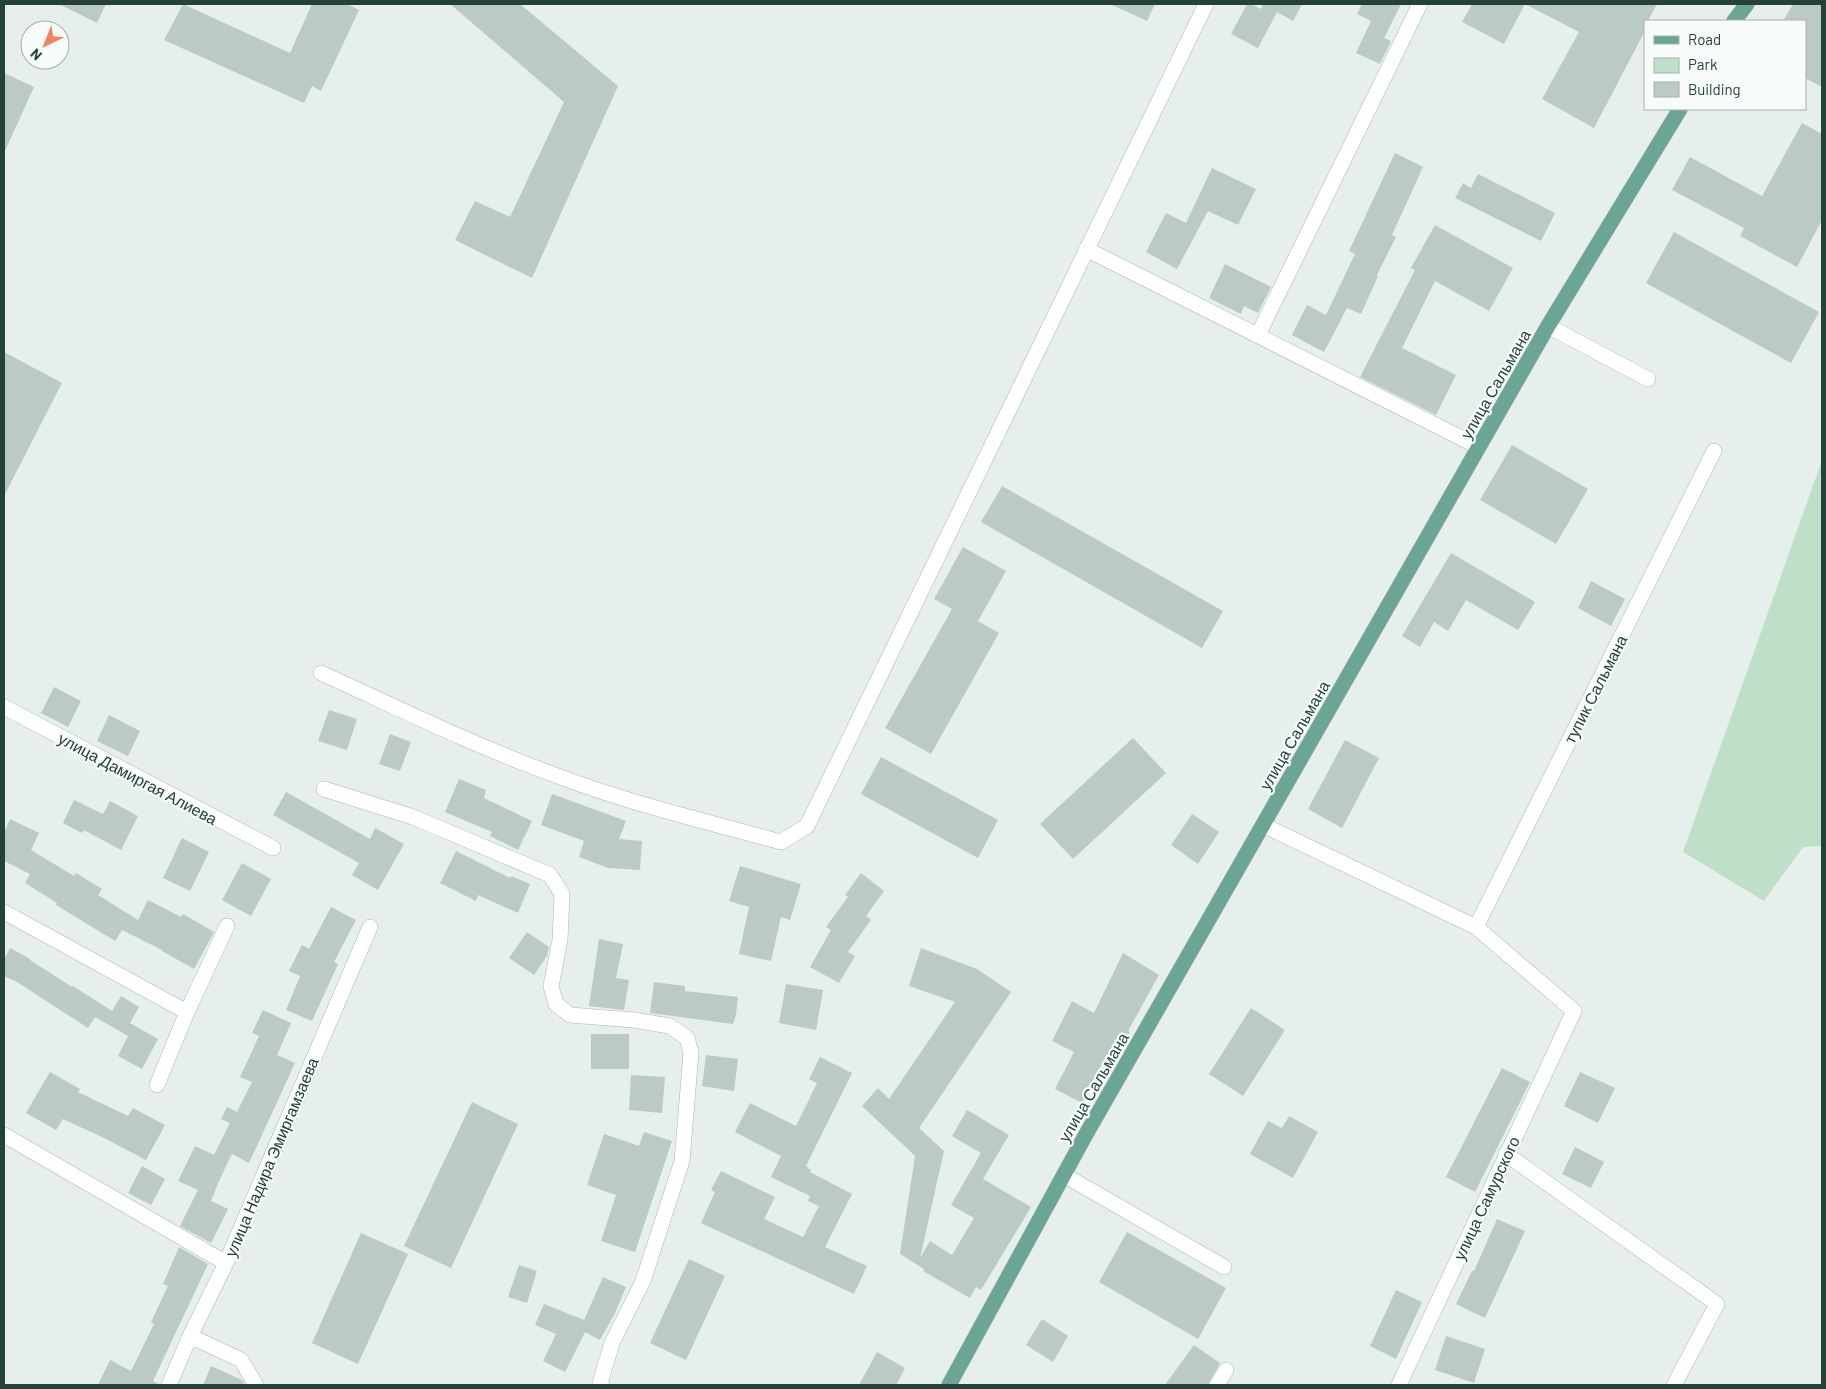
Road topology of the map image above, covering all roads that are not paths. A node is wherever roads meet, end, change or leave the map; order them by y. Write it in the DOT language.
graph roads {
  1 [pos="1206,4"];
  2 [pos="1420,4"];
  3 [pos="1747,4"];
  4 [pos="1735,20"];
  5 [pos="1679,110"];
  6 [pos="1086,249"];
  7 [pos="1548,326"];
  8 [pos="1258,335"];
  9 [pos="1648,379"];
  10 [pos="1479,447"];
  11 [pos="1714,451"];
  12 [pos="321,673"];
  13 [pos="4,708"];
  14 [pos="324,789"];
  15 [pos="1263,825"];
  16 [pos="273,848"];
  17 [pos="4,912"];
  18 [pos="227,926"];
  19 [pos="1476,927"];
  20 [pos="370,928"];
  21 [pos="187,1012"];
  22 [pos="157,1086"];
  23 [pos="4,1135"];
  24 [pos="1506,1154"];
  25 [pos="1064,1175"];
  26 [pos="226,1263"];
  27 [pos="1224,1267"];
  28 [pos="190,1336"];
  29 [pos="1226,1370"];
  30 [pos="169,1385"];
  31 [pos="256,1385"];
  32 [pos="602,1385"];
  33 [pos="949,1385"];
  34 [pos="1217,1385"];
  35 [pos="1399,1385"];
  36 [pos="1674,1385"];
  1 -- 6 [label="street"];
  2 -- 8 [label="street"];
  3 -- 4 [label="main road"];
  5 -- 7 [label="main road, улица Сальмана"];
  6 -- 8 [label="street"];
  6 -- 12 [label="street"];
  7 -- 9 [label="street"];
  7 -- 10 [label="main road, улица Сальмана"];
  8 -- 10 [label="street"];
  10 -- 15 [label="main road, улица Сальмана"];
  11 -- 19 [label="street, тупик Сальмана"];
  13 -- 16 [label="street, улица Дамиргая Алиева"];
  14 -- 32 [label="street"];
  15 -- 19 [label="street"];
  15 -- 25 [label="main road, улица Сальмана"];
  17 -- 21 [label="street"];
  18 -- 21 [label="street"];
  19 -- 24 [label="street, улица Самурского"];
  20 -- 26 [label="street, улица Надира Эмиргамзаева"];
  21 -- 22 [label="street"];
  23 -- 26 [label="street"];
  24 -- 35 [label="street, улица Самурского"];
  24 -- 36 [label="street"];
  25 -- 27 [label="street"];
  25 -- 33 [label="main road, улица Сальмана"];
  26 -- 28 [label="street, улица Надира Эмиргамзаева"];
  28 -- 30 [label="street, улица Надира Эмиргамзаева"];
  28 -- 31 [label="street"];
  29 -- 34 [label="street"];
}
